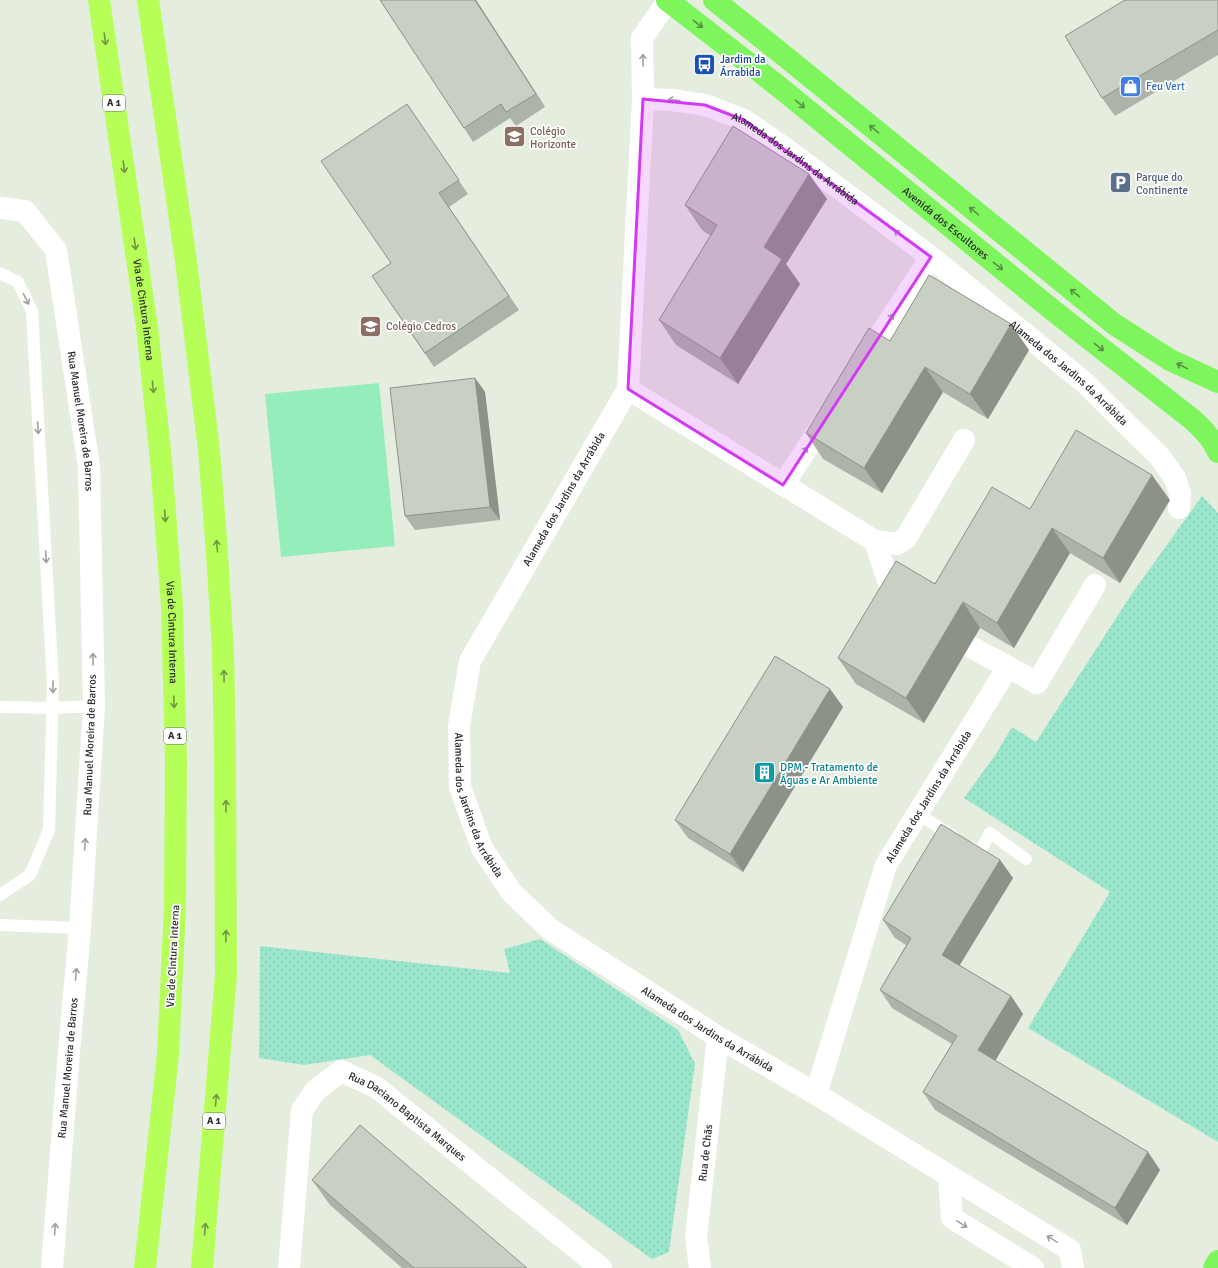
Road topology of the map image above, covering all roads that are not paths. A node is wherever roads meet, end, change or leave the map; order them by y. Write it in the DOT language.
graph roads {
  1 [pos="99,0"];
  2 [pos="148,0"];
  3 [pos="667,0"];
  4 [pos="714,0"];
  5 [pos="643,99"];
  6 [pos="0,208"];
  7 [pos="931,257"];
  8 [pos="0,273"];
  9 [pos="853,378"];
  10 [pos="1218,382"];
  11 [pos="628,389"];
  12 [pos="840,398"];
  13 [pos="964,440"];
  14 [pos="1218,452"];
  15 [pos="783,485"];
  16 [pos="1179,508"];
  17 [pos="875,541"];
  18 [pos="1095,585"];
  19 [pos="901,608"];
  20 [pos="969,646"];
  21 [pos="1008,667"];
  22 [pos="94,706"];
  23 [pos="0,707"];
  24 [pos="52,708"];
  25 [pos="918,814"];
  26 [pos="1026,859"];
  27 [pos="0,895"];
  28 [pos="0,925"];
  29 [pos="80,928"];
  30 [pos="0,933"];
  31 [pos="718,1038"];
  32 [pos="816,1094"];
  33 [pos="949,1177"];
  34 [pos="1218,1261"];
  35 [pos="52,1268"];
  36 [pos="145,1268"];
  37 [pos="202,1268"];
  38 [pos="289,1268"];
  39 [pos="601,1268"];
  40 [pos="700,1268"];
  41 [pos="1033,1268"];
  42 [pos="1073,1268"];
  43 [pos="1214,1268"];
  1 -- 36 [label="highway, Via de Cintura Interna / A 1, one-way"];
  37 -- 2 [label="highway, A 1, one-way"];
  5 -- 3 [label="street, Alameda dos Jardins da Arrábida, one-way"];
  3 -- 14 [label="main road, Avenida dos Escultores, one-way"];
  10 -- 4 [label="main road, one-way"];
  7 -- 5 [label="street, Alameda dos Jardins da Arrábida, one-way"];
  5 -- 11 [label="street, Alameda dos Jardins da Arrábida"];
  22 -- 6 [label="street, Rua Manuel Moreira de Barros, one-way"];
  9 -- 7 [label="street, one-way"];
  7 -- 16 [label="street, Alameda dos Jardins da Arrábida"];
  8 -- 24 [label="lane, one-way"];
  11 -- 15 [label="street"];
  11 -- 31 [label="street, Alameda dos Jardins da Arrábida"];
  15 -- 12 [label="street, one-way"];
  13 -- 17 [label="street"];
  15 -- 17 [label="street"];
  17 -- 19 [label="street"];
  18 -- 21 [label="street"];
  20 -- 21 [label="street"];
  21 -- 25 [label="street, Alameda dos Jardins da Arrábida"];
  22 -- 24 [label="lane"];
  29 -- 22 [label="street, Rua Manuel Moreira de Barros, one-way"];
  23 -- 24 [label="lane"];
  24 -- 27 [label="lane"];
  25 -- 26 [label="lane"];
  25 -- 32 [label="street, Alameda dos Jardins da Arrábida"];
  28 -- 29 [label="lane"];
  28 -- 30 [label="lane"];
  35 -- 29 [label="street, Rua Manuel Moreira de Barros, one-way"];
  31 -- 32 [label="street, Alameda dos Jardins da Arrábida"];
  31 -- 40 [label="street, Rua de Chãs"];
  32 -- 33 [label="street, Alameda dos Jardins da Arrábida"];
  33 -- 41 [label="street, one-way"];
  42 -- 33 [label="street, Alameda dos Jardins da Arrábida, one-way"];
  34 -- 43 [label="main road"];
  38 -- 39 [label="street, Rua Daciano Baptista Marques"];
}
